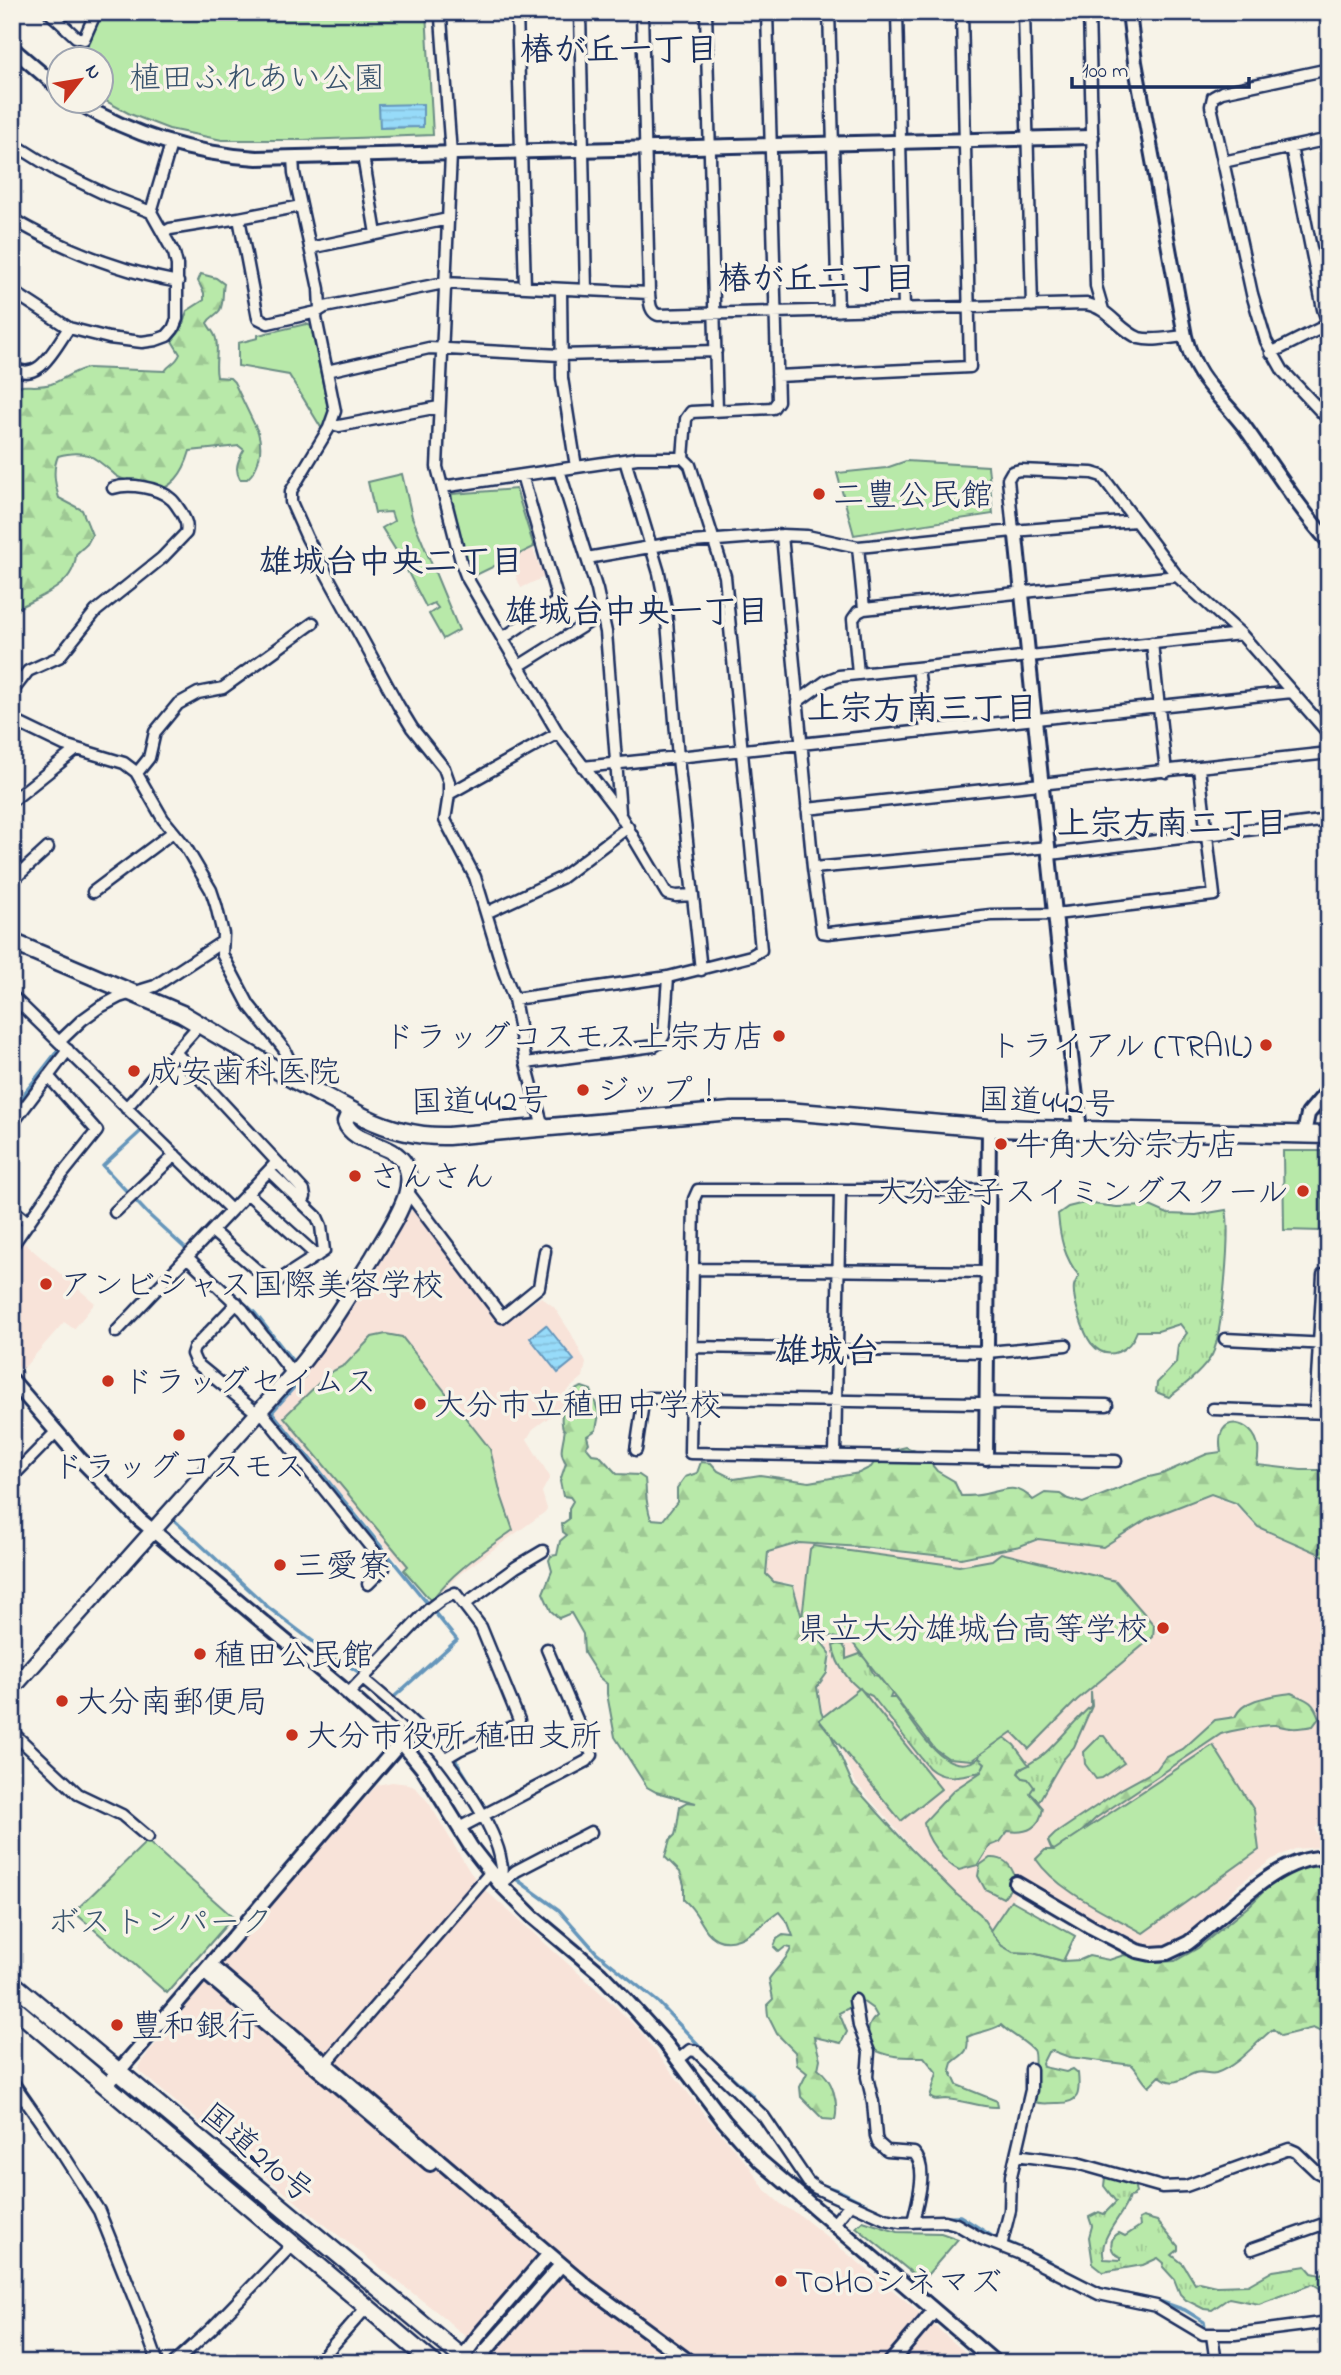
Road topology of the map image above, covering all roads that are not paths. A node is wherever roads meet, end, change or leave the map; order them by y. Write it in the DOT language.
graph roads {
  1 [pos="49,12"];
  2 [pos="96,12"];
  3 [pos="481,12"];
  4 [pos="517,12"];
  5 [pos="580,12"];
  6 [pos="642,12"];
  7 [pos="706,12"];
  8 [pos="768,12"];
  9 [pos="829,12"];
  10 [pos="897,12"];
  11 [pos="962,12"];
  12 [pos="1024,12"];
  13 [pos="1089,12"];
  14 [pos="1129,12"];
  15 [pos="12,48"];
  16 [pos="1329,69"];
  17 [pos="46,77"];
  18 [pos="103,116"];
  19 [pos="1092,137"];
  20 [pos="1027,139"];
  21 [pos="1329,139"];
  22 [pos="965,140"];
  23 [pos="900,142"];
  24 [pos="12,143"];
  25 [pos="171,144"];
  26 [pos="833,144"];
  27 [pos="771,145"];
  28 [pos="709,147"];
  29 [pos="1291,148"];
  30 [pos="645,149"];
  31 [pos="583,150"];
  32 [pos="521,152"];
  33 [pos="451,154"];
  34 [pos="363,156"];
  35 [pos="293,158"];
  36 [pos="1223,162"];
  37 [pos="301,206"];
  38 [pos="151,212"];
  39 [pos="239,218"];
  40 [pos="12,219"];
  41 [pos="448,219"];
  42 [pos="163,233"];
  43 [pos="376,234"];
  44 [pos="310,248"];
  45 [pos="178,282"];
  46 [pos="444,283"];
  47 [pos="524,287"];
  48 [pos="561,289"];
  49 [pos="586,290"];
  50 [pos="12,291"];
  51 [pos="649,293"];
  52 [pos="1032,306"];
  53 [pos="969,307"];
  54 [pos="904,309"];
  55 [pos="318,311"];
  56 [pos="838,311"];
  57 [pos="1103,311"];
  58 [pos="775,312"];
  59 [pos="714,314"];
  60 [pos="1328,325"];
  61 [pos="69,328"];
  62 [pos="1185,336"];
  63 [pos="441,349"];
  64 [pos="716,351"];
  65 [pos="1272,353"];
  66 [pos="560,355"];
  67 [pos="12,367"];
  68 [pos="327,371"];
  69 [pos="777,376"];
  70 [pos="439,407"];
  71 [pos="717,410"];
  72 [pos="1329,420"];
  73 [pos="331,424"];
  74 [pos="683,458"];
  75 [pos="625,460"];
  76 [pos="576,467"];
  77 [pos="559,470"];
  78 [pos="522,475"];
  79 [pos="442,487"];
  80 [pos="113,488"];
  81 [pos="1135,521"];
  82 [pos="1013,531"];
  83 [pos="782,535"];
  84 [pos="714,540"];
  85 [pos="1329,542"];
  86 [pos="651,547"];
  87 [pos="858,547"];
  88 [pos="587,558"];
  89 [pos="1177,576"];
  90 [pos="1021,592"];
  91 [pos="864,609"];
  92 [pos="602,614"];
  93 [pos="313,623"];
  94 [pos="1241,634"];
  95 [pos="503,638"];
  96 [pos="1152,643"];
  97 [pos="1028,656"];
  98 [pos="519,666"];
  99 [pos="919,668"];
  100 [pos="858,674"];
  101 [pos="12,692"];
  102 [pos="1292,692"];
  103 [pos="797,702"];
  104 [pos="1158,706"];
  105 [pos="1035,719"];
  106 [pos="12,720"];
  107 [pos="926,731"];
  108 [pos="558,733"];
  109 [pos="1329,734"];
  110 [pos="802,744"];
  111 [pos="77,749"];
  112 [pos="741,751"];
  113 [pos="1329,753"];
  114 [pos="678,758"];
  115 [pos="617,764"];
  116 [pos="583,767"];
  117 [pos="1199,768"];
  118 [pos="1166,772"];
  119 [pos="137,773"];
  120 [pos="1042,786"];
  121 [pos="449,794"];
  122 [pos="12,801"];
  123 [pos="807,809"];
  124 [pos="620,815"];
  125 [pos="1329,820"];
  126 [pos="628,827"];
  127 [pos="173,832"];
  128 [pos="1207,835"];
  129 [pos="48,848"];
  130 [pos="1049,851"];
  131 [pos="813,868"];
  132 [pos="12,881"];
  133 [pos="93,892"];
  134 [pos="692,895"];
  135 [pos="486,913"];
  136 [pos="1056,914"];
  137 [pos="12,942"];
  138 [pos="222,943"];
  139 [pos="701,970"];
  140 [pos="668,977"];
  141 [pos="134,992"];
  142 [pos="12,996"];
  143 [pos="514,999"];
  144 [pos="200,1024"];
  145 [pos="59,1042"];
  146 [pos="68,1050"];
  147 [pos="176,1053"];
  148 [pos="526,1063"];
  149 [pos="48,1076"];
  150 [pos="295,1080"];
  151 [pos="1329,1089"];
  152 [pos="126,1108"];
  153 [pos="350,1110"];
  154 [pos="12,1124"];
  155 [pos="543,1128"];
  156 [pos="989,1128"];
  157 [pos="1080,1130"];
  158 [pos="1304,1134"];
  159 [pos="1329,1135"];
  160 [pos="175,1155"];
  161 [pos="277,1162"];
  162 [pos="269,1171"];
  163 [pos="841,1190"];
  164 [pos="988,1190"];
  165 [pos="407,1191"];
  166 [pos="247,1194"];
  167 [pos="302,1203"];
  168 [pos="12,1209"];
  169 [pos="231,1210"];
  170 [pos="115,1212"];
  171 [pos="29,1223"];
  172 [pos="212,1231"];
  173 [pos="12,1246"];
  174 [pos="545,1251"];
  175 [pos="317,1256"];
  176 [pos="187,1257"];
  177 [pos="693,1269"];
  178 [pos="839,1270"];
  179 [pos="988,1272"];
  180 [pos="1329,1275"];
  181 [pos="237,1303"];
  182 [pos="116,1332"];
  183 [pos="1225,1339"];
  184 [pos="1323,1344"];
  185 [pos="1066,1345"];
  186 [pos="692,1348"];
  187 [pos="837,1350"];
  188 [pos="987,1352"];
  189 [pos="293,1374"];
  190 [pos="12,1380"];
  191 [pos="691,1399"];
  192 [pos="836,1401"];
  193 [pos="986,1404"];
  194 [pos="1107,1405"];
  195 [pos="1213,1409"];
  196 [pos="258,1411"];
  197 [pos="1315,1412"];
  198 [pos="1329,1413"];
  199 [pos="57,1431"];
  200 [pos="636,1450"];
  201 [pos="835,1455"];
  202 [pos="986,1458"];
  203 [pos="1116,1461"];
  204 [pos="12,1477"];
  205 [pos="152,1530"];
  206 [pos="543,1551"];
  207 [pos="368,1584"];
  208 [pos="465,1604"];
  209 [pos="547,1649"];
  210 [pos="363,1679"];
  211 [pos="12,1689"];
  212 [pos="349,1693"];
  213 [pos="12,1732"];
  214 [pos="401,1742"];
  215 [pos="444,1759"];
  216 [pos="487,1813"];
  217 [pos="459,1828"];
  218 [pos="591,1832"];
  219 [pos="149,1837"];
  220 [pos="1329,1858"];
  221 [pos="490,1873"];
  222 [pos="500,1884"];
  223 [pos="1016,1884"];
  224 [pos="207,1968"];
  225 [pos="12,1983"];
  226 [pos="855,2000"];
  227 [pos="12,2006"];
  228 [pos="678,2060"];
  229 [pos="323,2067"];
  230 [pos="1031,2069"];
  231 [pos="118,2072"];
  232 [pos="12,2081"];
  233 [pos="106,2086"];
  234 [pos="1016,2155"];
  235 [pos="1329,2178"];
  236 [pos="850,2204"];
  237 [pos="913,2222"];
  238 [pos="1329,2222"];
  239 [pos="833,2225"];
  240 [pos="293,2244"];
  241 [pos="1001,2246"];
  242 [pos="1252,2249"];
  243 [pos="546,2257"];
  244 [pos="559,2268"];
  245 [pos="367,2307"];
  246 [pos="934,2311"];
  247 [pos="1329,2322"];
  248 [pos="1212,2336"];
  249 [pos="466,2361"];
  250 [pos="158,2363"];
  251 [pos="174,2363"];
  252 [pos="317,2363"];
  253 [pos="433,2363"];
  254 [pos="680,2363"];
  255 [pos="691,2363"];
  256 [pos="890,2363"];
  257 [pos="996,2363"];
  258 [pos="1216,2363"];
  1 -- 2 [label="street"];
  3 -- 33 [label="street"];
  4 -- 32 [label="street"];
  5 -- 31 [label="street"];
  6 -- 30 [label="street"];
  7 -- 28 [label="street"];
  8 -- 27 [label="street"];
  9 -- 26 [label="street"];
  10 -- 23 [label="street"];
  11 -- 22 [label="street"];
  12 -- 20 [label="street"];
  13 -- 19 [label="street"];
  14 -- 62 [label="street"];
  15 -- 17 [label="street"];
  16 -- 36 [label="street"];
  18 -- 25 [label="street"];
  19 -- 20 [label="street"];
  19 -- 57 [label="street"];
  20 -- 22 [label="street"];
  20 -- 52 [label="street"];
  21 -- 29 [label="street"];
  22 -- 23 [label="street"];
  22 -- 53 [label="street"];
  23 -- 26 [label="street"];
  23 -- 54 [label="street"];
  24 -- 38 [label="street"];
  25 -- 35 [label="street"];
  25 -- 38 [label="street"];
  26 -- 27 [label="street"];
  26 -- 56 [label="street"];
  27 -- 28 [label="street"];
  27 -- 58 [label="street"];
  28 -- 30 [label="street"];
  28 -- 59 [label="street"];
  29 -- 36 [label="street"];
  29 -- 60 [label="street"];
  30 -- 31 [label="street"];
  30 -- 51 [label="street"];
  31 -- 32 [label="street"];
  31 -- 49 [label="street"];
  32 -- 33 [label="street"];
  32 -- 47 [label="street"];
  33 -- 34 [label="street"];
  33 -- 41 [label="street"];
  34 -- 35 [label="street"];
  34 -- 43 [label="street"];
  35 -- 37 [label="street"];
  36 -- 65 [label="street"];
  37 -- 39 [label="street"];
  37 -- 44 [label="street"];
  38 -- 42 [label="street"];
  39 -- 42 [label="street"];
  39 -- 55 [label="street"];
  40 -- 45 [label="street"];
  41 -- 43 [label="street"];
  41 -- 46 [label="street"];
  42 -- 45 [label="street"];
  43 -- 44 [label="street"];
  44 -- 55 [label="street"];
  45 -- 61 [label="street"];
  46 -- 47 [label="street"];
  46 -- 55 [label="street"];
  46 -- 63 [label="street"];
  47 -- 48 [label="street"];
  48 -- 49 [label="street"];
  48 -- 66 [label="street"];
  49 -- 51 [label="street"];
  50 -- 61 [label="street"];
  51 -- 59 [label="street"];
  52 -- 53 [label="street"];
  52 -- 57 [label="street"];
  53 -- 54 [label="street"];
  53 -- 69 [label="street"];
  54 -- 56 [label="street"];
  55 -- 68 [label="street"];
  56 -- 58 [label="street"];
  57 -- 62 [label="street"];
  58 -- 59 [label="street"];
  58 -- 69 [label="street"];
  59 -- 64 [label="street"];
  60 -- 65 [label="street"];
  61 -- 67 [label="street"];
  62 -- 85 [label="street"];
  63 -- 66 [label="street"];
  63 -- 68 [label="street"];
  63 -- 70 [label="street"];
  64 -- 66 [label="street"];
  64 -- 71 [label="street"];
  65 -- 72 [label="street"];
  66 -- 76 [label="street"];
  68 -- 73 [label="street"];
  69 -- 71 [label="street"];
  70 -- 73 [label="street"];
  70 -- 79 [label="street"];
  71 -- 74 [label="street"];
  73 -- 121 [label="street"];
  74 -- 75 [label="street"];
  74 -- 84 [label="street"];
  75 -- 76 [label="street"];
  75 -- 86 [label="street"];
  76 -- 77 [label="street"];
  77 -- 78 [label="street"];
  77 -- 88 [label="street"];
  78 -- 79 [label="street"];
  78 -- 95 [label="street"];
  79 -- 95 [label="street"];
  80 -- 101 [label="street"];
  81 -- 82 [label="street"];
  81 -- 82 [label="street"];
  81 -- 89 [label="street"];
  82 -- 87 [label="street"];
  82 -- 90 [label="street"];
  83 -- 84 [label="street"];
  83 -- 87 [label="street"];
  83 -- 103 [label="street"];
  84 -- 86 [label="street"];
  84 -- 112 [label="street"];
  86 -- 88 [label="street"];
  86 -- 114 [label="street"];
  87 -- 91 [label="street"];
  88 -- 92 [label="street"];
  89 -- 90 [label="street"];
  89 -- 94 [label="street"];
  90 -- 91 [label="street"];
  90 -- 97 [label="street"];
  91 -- 100 [label="street"];
  92 -- 98 [label="street"];
  92 -- 115 [label="street"];
  93 -- 119 [label="street"];
  94 -- 96 [label="street"];
  94 -- 102 [label="street"];
  95 -- 98 [label="street"];
  96 -- 97 [label="street"];
  96 -- 104 [label="street"];
  97 -- 99 [label="street"];
  97 -- 105 [label="street"];
  98 -- 108 [label="street"];
  99 -- 100 [label="street"];
  99 -- 107 [label="street"];
  100 -- 103 [label="street"];
  102 -- 104 [label="street"];
  102 -- 109 [label="street"];
  103 -- 110 [label="street"];
  104 -- 105 [label="street"];
  104 -- 118 [label="street"];
  105 -- 107 [label="street"];
  105 -- 120 [label="street"];
  106 -- 111 [label="street"];
  107 -- 110 [label="street"];
  108 -- 116 [label="street"];
  108 -- 121 [label="street"];
  110 -- 112 [label="street"];
  110 -- 123 [label="street"];
  111 -- 119 [label="street"];
  111 -- 122 [label="street"];
  112 -- 114 [label="street"];
  112 -- 139 [label="street"];
  113 -- 117 [label="street"];
  114 -- 115 [label="street"];
  114 -- 134 [label="street"];
  115 -- 116 [label="street"];
  115 -- 124 [label="street"];
  116 -- 124 [label="street"];
  117 -- 118 [label="street"];
  117 -- 128 [label="street"];
  118 -- 120 [label="street"];
  119 -- 127 [label="street"];
  120 -- 123 [label="street"];
  120 -- 130 [label="street"];
  121 -- 135 [label="street"];
  123 -- 131 [label="street"];
  124 -- 126 [label="street"];
  125 -- 128 [label="street"];
  126 -- 134 [label="street"];
  126 -- 135 [label="street"];
  127 -- 133 [label="street"];
  127 -- 138 [label="street"];
  128 -- 130 [label="street"];
  128 -- 136 [label="street"];
  129 -- 132 [label="street"];
  130 -- 131 [label="street"];
  130 -- 136 [label="street"];
  131 -- 136 [label="street"];
  134 -- 139 [label="street"];
  135 -- 143 [label="street"];
  136 -- 157 [label="street"];
  137 -- 141 [label="highway, 国道442号"];
  138 -- 141 [label="street"];
  138 -- 150 [label="street"];
  139 -- 140 [label="street"];
  140 -- 143 [label="street"];
  140 -- 148 [label="street"];
  141 -- 144 [label="highway, 国道442号"];
  141 -- 145 [label="street"];
  142 -- 145 [label="street"];
  143 -- 148 [label="street"];
  144 -- 147 [label="street"];
  144 -- 150 [label="highway, 国道442号"];
  145 -- 146 [label="street"];
  146 -- 149 [label="street"];
  146 -- 152 [label="street"];
  147 -- 152 [label="street"];
  147 -- 161 [label="street"];
  148 -- 155 [label="street"];
  149 -- 154 [label="street"];
  149 -- 171 [label="street"];
  150 -- 153 [label="highway, 国道442号"];
  151 -- 158 [label="street"];
  152 -- 160 [label="street"];
  153 -- 155 [label="highway, 国道442号"];
  153 -- 165 [label="main road"];
  155 -- 156 [label="highway, 国道442号"];
  156 -- 157 [label="highway, 国道442号"];
  156 -- 164 [label="street"];
  157 -- 158 [label="highway, 国道442号"];
  158 -- 159 [label="highway, 国道442号"];
  160 -- 169 [label="street"];
  160 -- 170 [label="street"];
  161 -- 162 [label="street"];
  161 -- 167 [label="street"];
  162 -- 166 [label="street"];
  162 -- 167 [label="street"];
  163 -- 164 [label="street"];
  163 -- 177 [label="street"];
  163 -- 178 [label="street"];
  164 -- 179 [label="street"];
  165 -- 174 [label="street"];
  165 -- 189 [label="main road"];
  166 -- 169 [label="street"];
  166 -- 175 [label="street"];
  167 -- 175 [label="street"];
  168 -- 171 [label="street"];
  169 -- 172 [label="street"];
  171 -- 173 [label="street"];
  172 -- 175 [label="street"];
  172 -- 176 [label="street"];
  176 -- 181 [label="street"];
  176 -- 182 [label="street"];
  177 -- 178 [label="street"];
  177 -- 186 [label="street"];
  178 -- 179 [label="street"];
  178 -- 187 [label="street"];
  179 -- 188 [label="street"];
  180 -- 184 [label="street"];
  181 -- 189 [label="street"];
  181 -- 196 [label="street"];
  183 -- 184 [label="street"];
  184 -- 197 [label="street"];
  185 -- 188 [label="street"];
  186 -- 187 [label="street"];
  186 -- 191 [label="street"];
  187 -- 188 [label="street"];
  187 -- 192 [label="street"];
  188 -- 193 [label="street"];
  189 -- 196 [label="main road"];
  190 -- 199 [label="street"];
  191 -- 192 [label="street"];
  191 -- 200 [label="street"];
  191 -- 201 [label="street"];
  192 -- 193 [label="street"];
  192 -- 201 [label="street"];
  193 -- 194 [label="street"];
  193 -- 202 [label="street"];
  195 -- 197 [label="street"];
  196 -- 205 [label="main road"];
  196 -- 207 [label="street"];
  197 -- 198 [label="street"];
  199 -- 204 [label="street"];
  199 -- 205 [label="street"];
  201 -- 202 [label="street"];
  202 -- 203 [label="street"];
  205 -- 211 [label="main road"];
  205 -- 212 [label="street"];
  206 -- 208 [label="street"];
  208 -- 210 [label="street"];
  208 -- 215 [label="street"];
  209 -- 216 [label="street"];
  210 -- 212 [label="street"];
  210 -- 215 [label="street"];
  212 -- 214 [label="street"];
  213 -- 219 [label="street"];
  214 -- 217 [label="street"];
  214 -- 224 [label="street"];
  215 -- 216 [label="street"];
  216 -- 217 [label="street"];
  216 -- 222 [label="street"];
  217 -- 221 [label="street"];
  218 -- 222 [label="street"];
  220 -- 223 [label="street"];
  221 -- 222 [label="street"];
  221 -- 229 [label="street"];
  222 -- 228 [label="street"];
  224 -- 229 [label="street"];
  224 -- 231 [label="street"];
  225 -- 231 [label="highway, 国道210号"];
  226 -- 237 [label="street"];
  227 -- 233 [label="highway, 国道210号"];
  228 -- 236 [label="street"];
  228 -- 239 [label="street"];
  229 -- 243 [label="street"];
  230 -- 234 [label="street"];
  231 -- 233 [label="street"];
  231 -- 249 [label="highway, 国道210号"];
  232 -- 250 [label="street"];
  233 -- 240 [label="highway, 国道210号"];
  234 -- 235 [label="street"];
  234 -- 241 [label="street"];
  236 -- 237 [label="street"];
  236 -- 239 [label="street"];
  237 -- 241 [label="street"];
  238 -- 242 [label="street"];
  239 -- 246 [label="street"];
  240 -- 245 [label="highway, 国道210号"];
  240 -- 251 [label="street"];
  241 -- 248 [label="street"];
  243 -- 244 [label="street"];
  243 -- 249 [label="street"];
  244 -- 249 [label="street"];
  244 -- 254 [label="street"];
  244 -- 255 [label="street"];
  245 -- 252 [label="street"];
  245 -- 253 [label="highway, 国道210号"];
  246 -- 256 [label="street"];
  246 -- 257 [label="street"];
  247 -- 248 [label="street"];
  248 -- 258 [label="street"];
}
